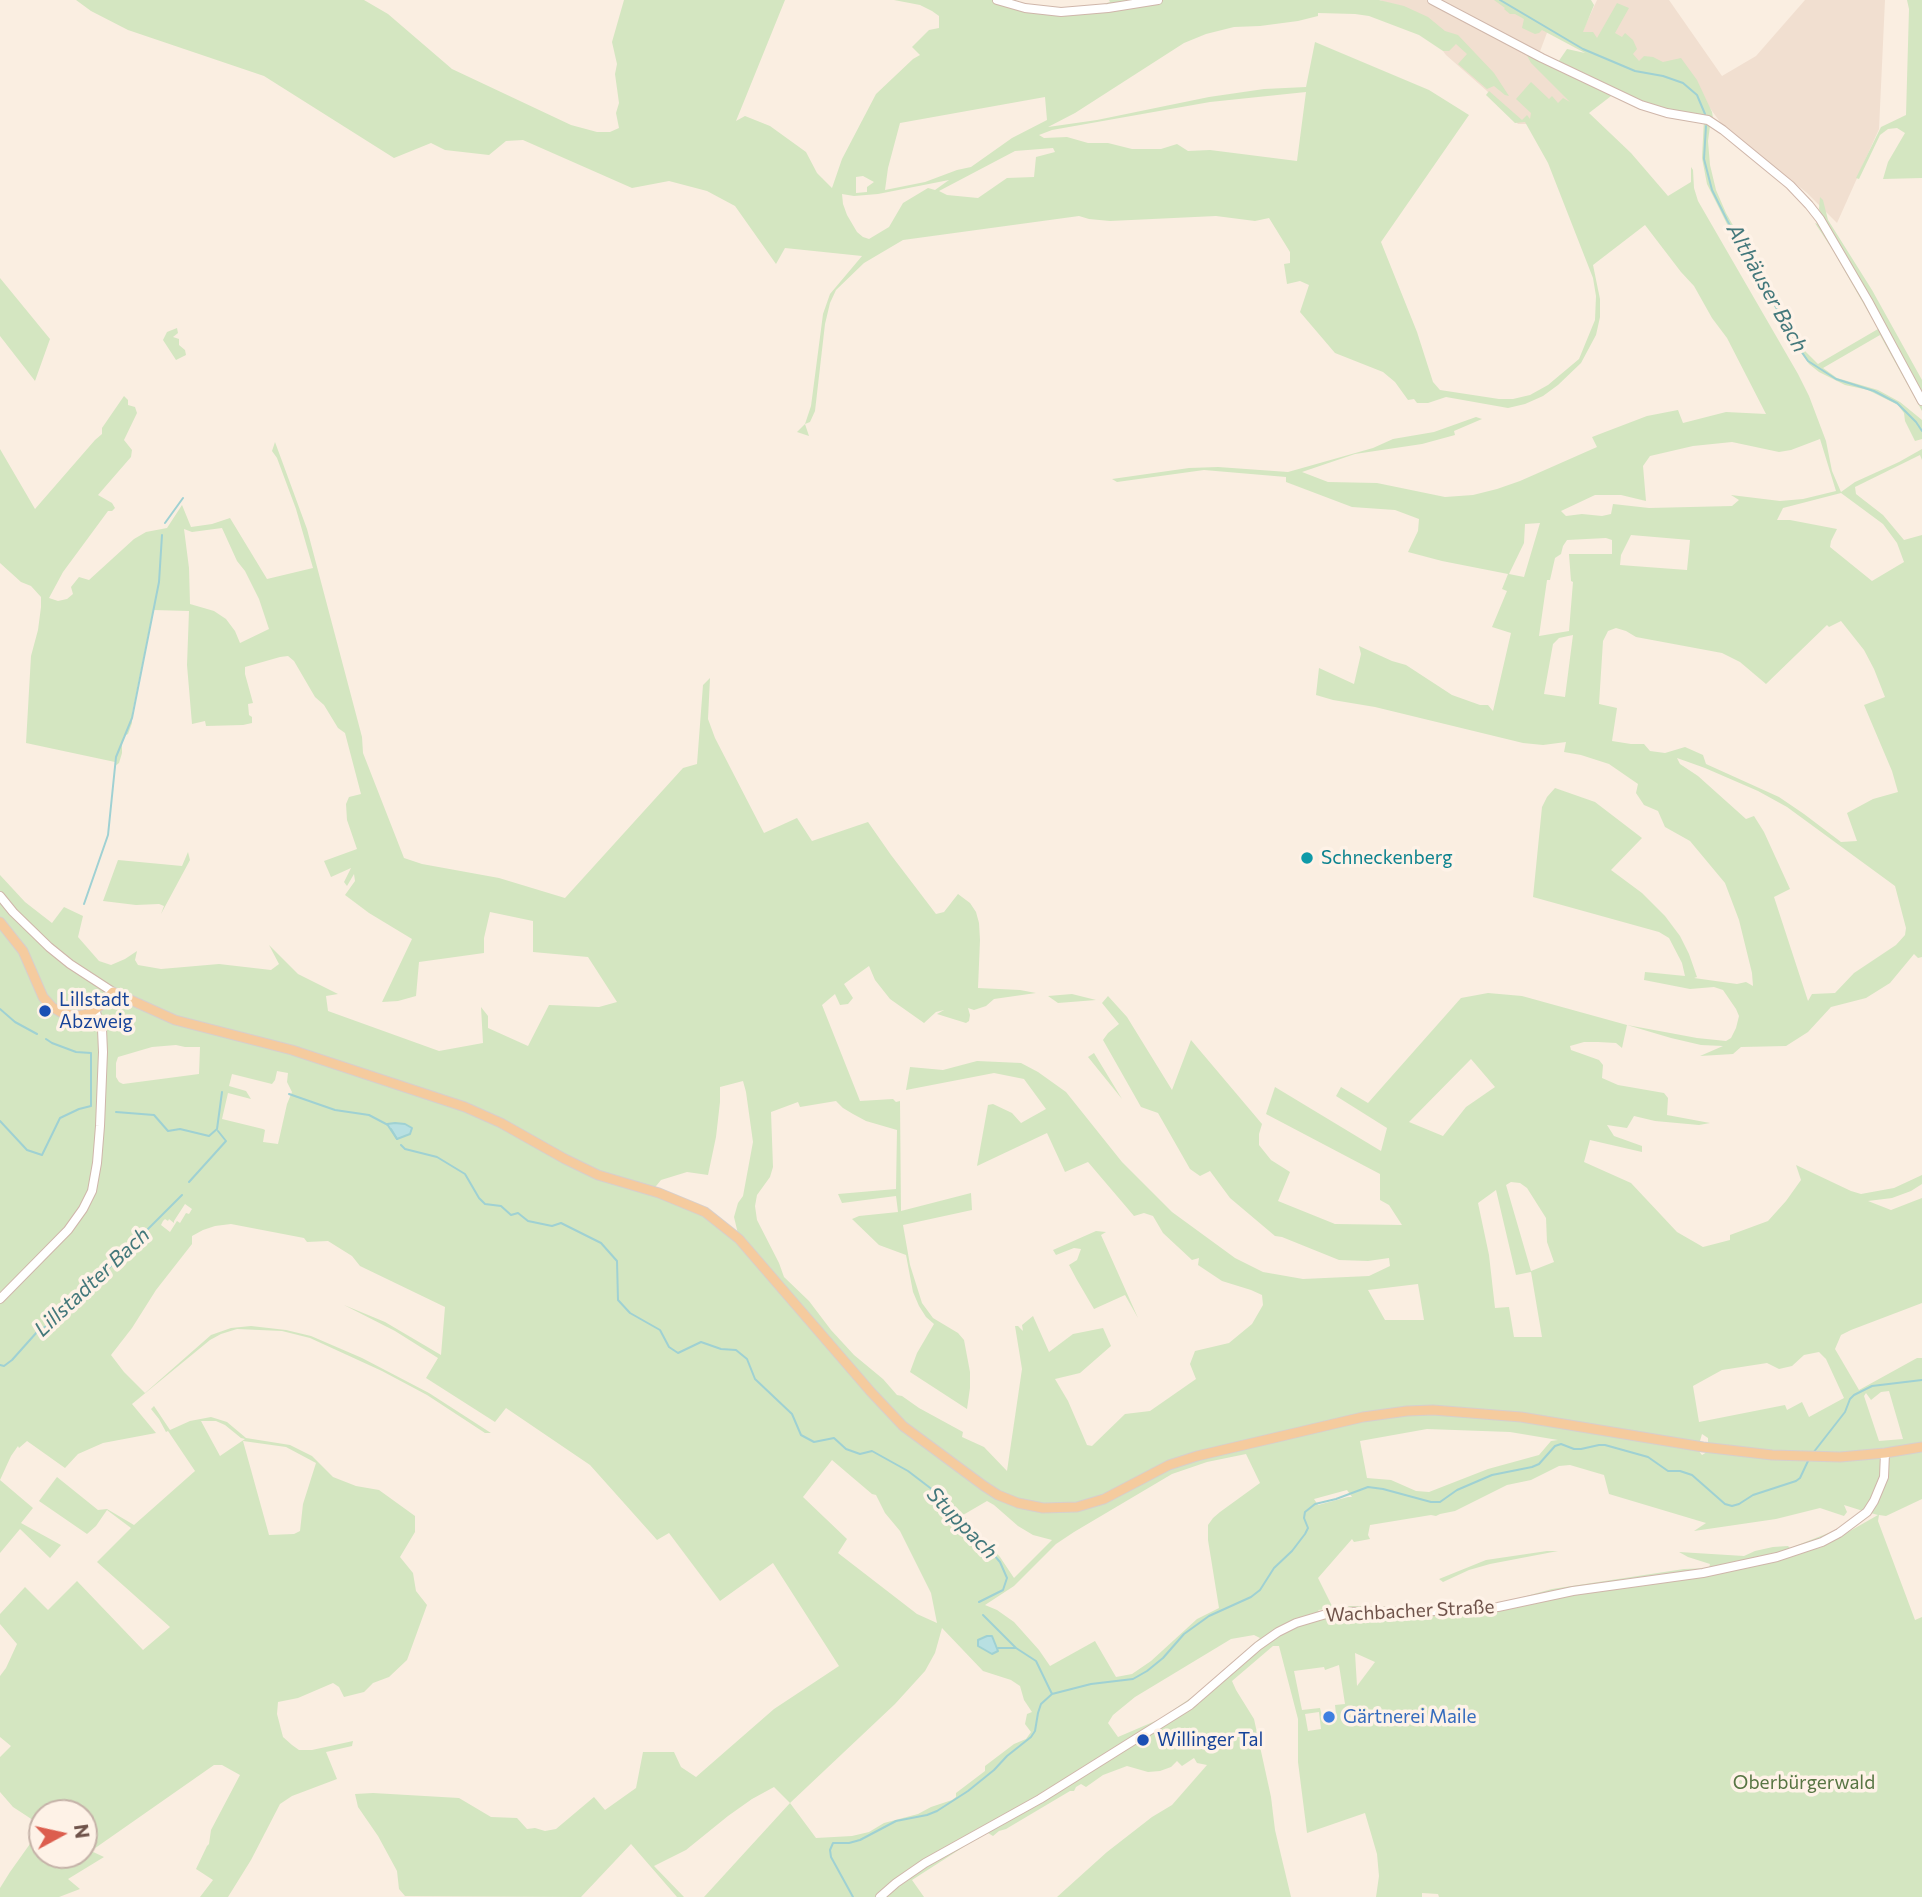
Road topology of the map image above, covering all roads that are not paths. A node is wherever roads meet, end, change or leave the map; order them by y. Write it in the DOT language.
graph roads {
  1 [pos="997,0"];
  2 [pos="1158,0"];
  3 [pos="1432,0"];
  4 [pos="1922,401"];
  5 [pos="0,896"];
  6 [pos="0,922"];
  7 [pos="87,975"];
  8 [pos="113,992"];
  9 [pos="98,1008"];
  10 [pos="0,1299"];
  11 [pos="1922,1447"];
  12 [pos="1885,1453"];
  13 [pos="880,1897"];
  1 -- 2 [label="street"];
  3 -- 4 [label="street"];
  5 -- 7 [label="street"];
  6 -- 9 [label="main road"];
  7 -- 8 [label="street"];
  7 -- 9 [label="street"];
  8 -- 9 [label="main road"];
  8 -- 12 [label="main road"];
  9 -- 10 [label="street"];
  11 -- 12 [label="main road"];
  12 -- 13 [label="street, Wachbacher Straße"];
}
